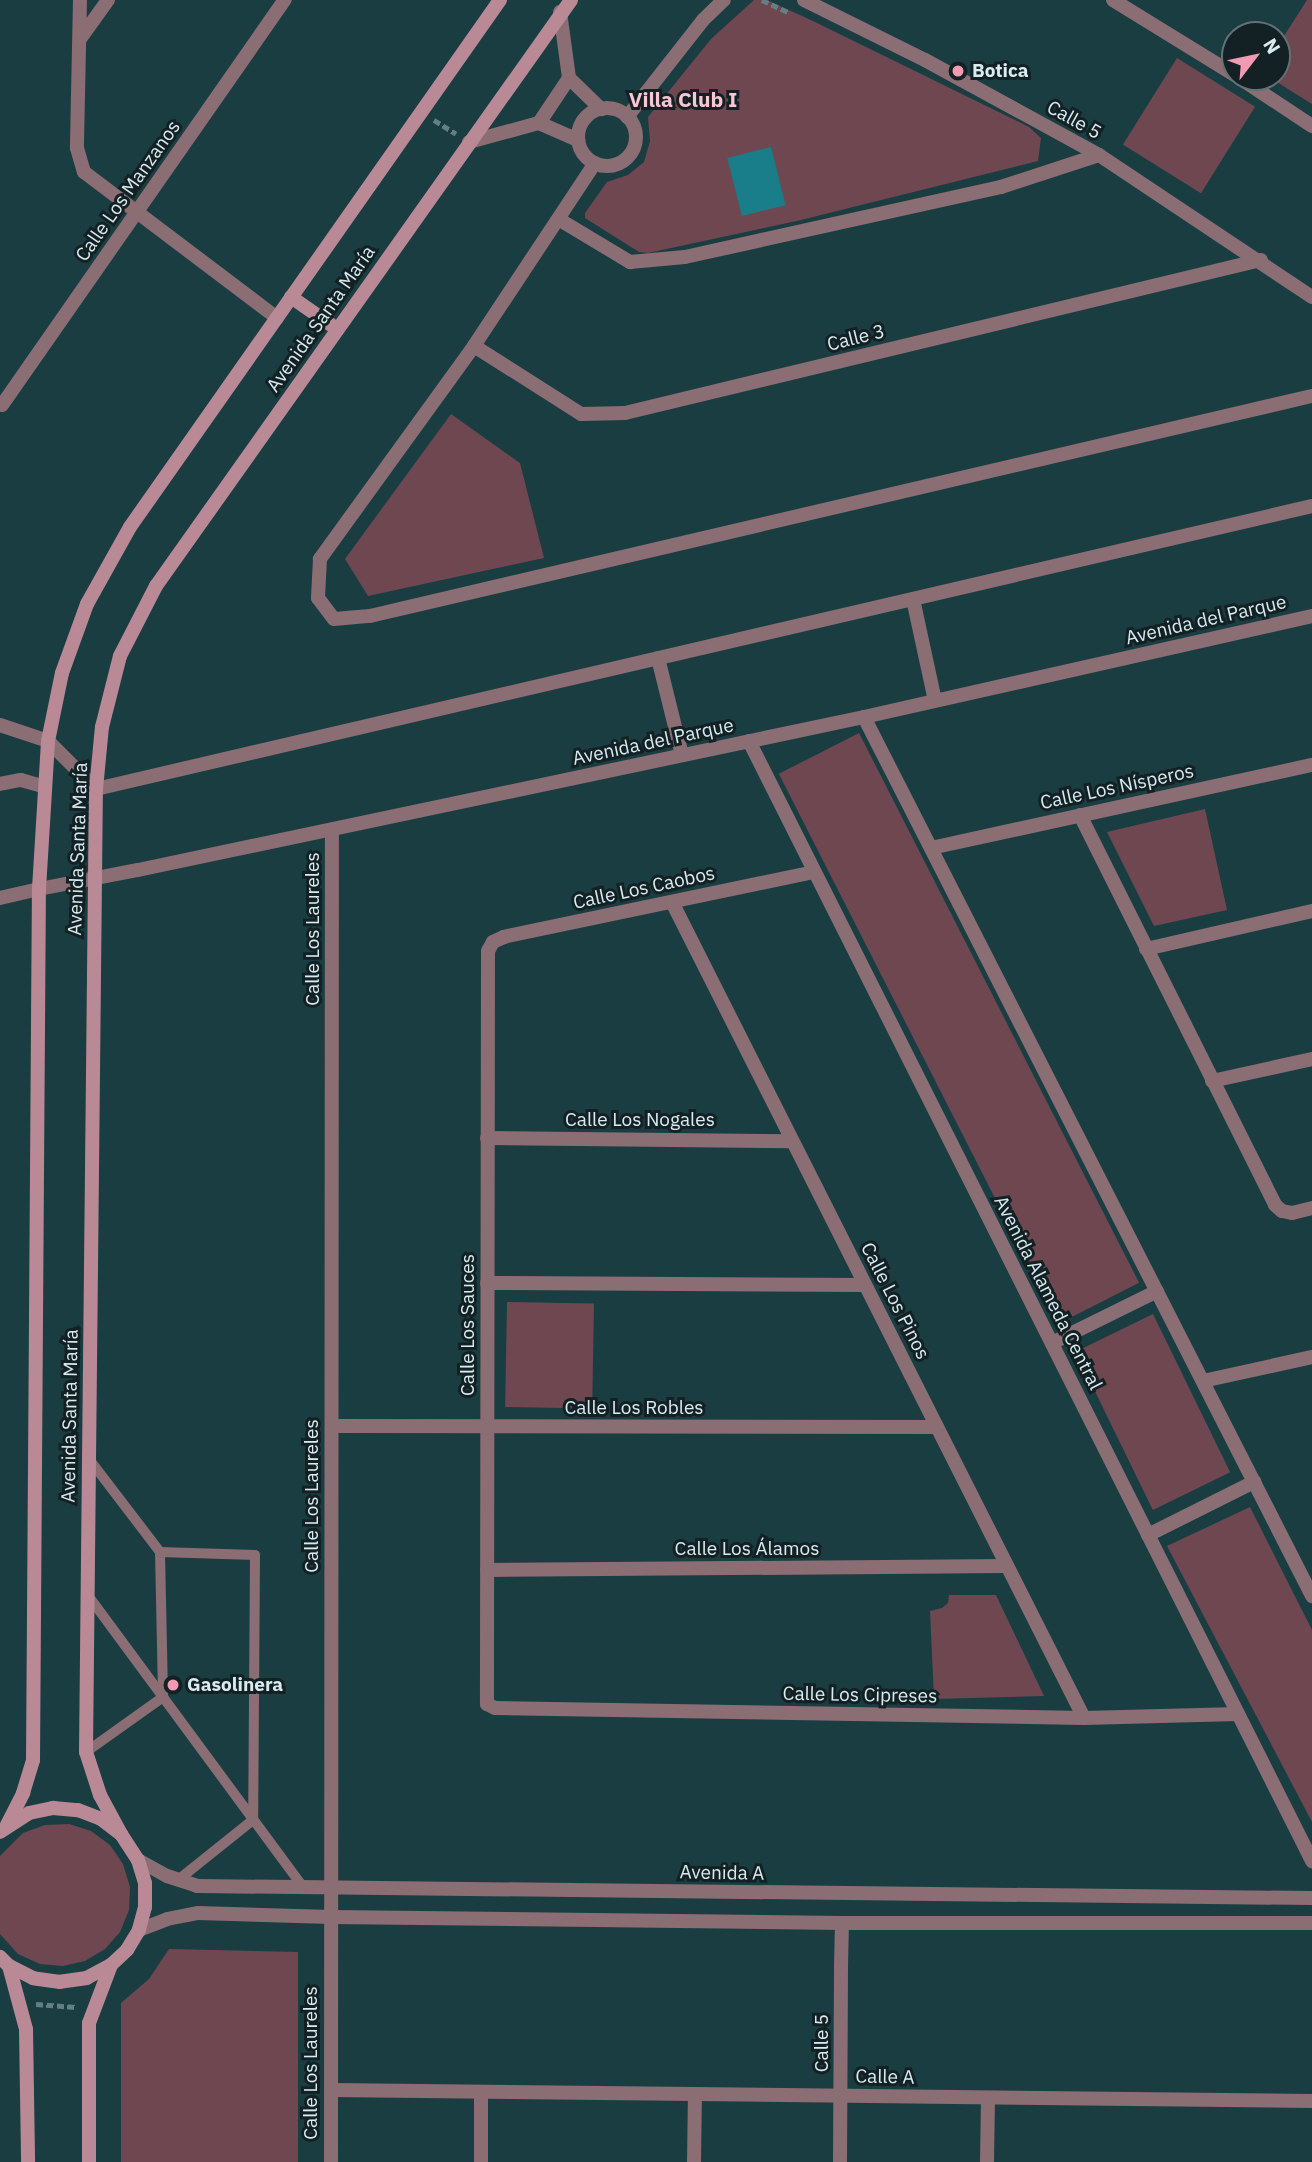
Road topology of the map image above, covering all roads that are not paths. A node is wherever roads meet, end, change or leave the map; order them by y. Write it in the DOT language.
graph roads {
  1 [pos="80,0"];
  2 [pos="108,0"];
  3 [pos="285,0"];
  4 [pos="500,0"];
  5 [pos="571,0"];
  6 [pos="724,0"];
  7 [pos="804,0"];
  8 [pos="1113,0"];
  9 [pos="560,12"];
  10 [pos="79,39"];
  11 [pos="1221,67"];
  12 [pos="569,78"];
  13 [pos="1259,91"];
  14 [pos="601,109"];
  15 [pos="627,117"];
  16 [pos="539,123"];
  17 [pos="1312,126"];
  18 [pos="578,140"];
  19 [pos="469,142"];
  20 [pos="1099,155"];
  21 [pos="595,163"];
  22 [pos="137,212"];
  23 [pos="560,220"];
  24 [pos="1261,260"];
  25 [pos="291,297"];
  26 [pos="1312,297"];
  27 [pos="277,318"];
  28 [pos="337,329"];
  29 [pos="474,346"];
  30 [pos="1312,396"];
  31 [pos="2,405"];
  32 [pos="1312,506"];
  33 [pos="913,599"];
  34 [pos="1312,616"];
  35 [pos="658,658"];
  36 [pos="935,701"];
  37 [pos="864,717"];
  38 [pos="0,724"];
  39 [pos="48,741"];
  40 [pos="749,741"];
  41 [pos="682,755"];
  42 [pos="1312,765"];
  43 [pos="0,784"];
  44 [pos="45,787"];
  45 [pos="96,789"];
  46 [pos="1080,815"];
  47 [pos="332,830"];
  48 [pos="931,848"];
  49 [pos="814,872"];
  50 [pos="95,879"];
  51 [pos="39,889"];
  52 [pos="0,898"];
  53 [pos="672,902"];
  54 [pos="1312,911"];
  55 [pos="1146,949"];
  56 [pos="488,951"];
  57 [pos="1312,1059"];
  58 [pos="1212,1081"];
  59 [pos="487,1138"];
  60 [pos="792,1141"];
  61 [pos="1312,1208"];
  62 [pos="487,1283"];
  63 [pos="865,1285"];
  64 [pos="1157,1291"];
  65 [pos="1052,1343"];
  66 [pos="1312,1357"];
  67 [pos="1203,1381"];
  68 [pos="332,1426"];
  69 [pos="937,1427"];
  70 [pos="487,1428"];
  71 [pos="89,1459"];
  72 [pos="1254,1482"];
  73 [pos="1148,1535"];
  74 [pos="160,1552"];
  75 [pos="1007,1566"];
  76 [pos="486,1570"];
  77 [pos="88,1594"];
  78 [pos="1312,1596"];
  79 [pos="163,1697"];
  80 [pos="486,1698"];
  81 [pos="1238,1714"];
  82 [pos="1084,1718"];
  83 [pos="86,1752"];
  84 [pos="253,1819"];
  85 [pos="4,1829"];
  86 [pos="121,1834"];
  87 [pos="138,1860"];
  88 [pos="1312,1861"];
  89 [pos="178,1880"];
  90 [pos="304,1888"];
  91 [pos="333,1889"];
  92 [pos="1312,1898"];
  93 [pos="331,1917"];
  94 [pos="842,1923"];
  95 [pos="1312,1923"];
  96 [pos="139,1930"];
  97 [pos="4,1962"];
  98 [pos="111,1965"];
  99 [pos="331,2090"];
  100 [pos="481,2092"];
  101 [pos="695,2094"];
  102 [pos="841,2096"];
  103 [pos="988,2098"];
  104 [pos="1312,2101"];
  105 [pos="28,2162"];
  106 [pos="89,2162"];
  107 [pos="331,2162"];
  108 [pos="481,2162"];
  109 [pos="694,2162"];
  110 [pos="840,2162"];
  111 [pos="987,2162"];
  1 -- 10 [label="street"];
  2 -- 10 [label="street"];
  3 -- 22 [label="street, Calle Los Manzanos"];
  4 -- 25 [label="main road, Avenida Santa María"];
  5 -- 9 [label="main road, Avenida Santa María"];
  6 -- 15 [label="street"];
  7 -- 20 [label="street, Calle 5"];
  8 -- 11 [label="street"];
  9 -- 12 [label="street"];
  9 -- 19 [label="main road, Avenida Santa María"];
  10 -- 22 [label="street"];
  12 -- 14 [label="street"];
  12 -- 16 [label="street"];
  13 -- 17 [label="street"];
  14 -- 15 [label="street"];
  14 -- 18 [label="street"];
  15 -- 21 [label="street"];
  16 -- 18 [label="street"];
  16 -- 19 [label="street"];
  18 -- 21 [label="street"];
  19 -- 28 [label="main road, Avenida Santa María"];
  20 -- 23 [label="street"];
  20 -- 24 [label="street, Calle 5"];
  21 -- 23 [label="street"];
  22 -- 27 [label="street"];
  22 -- 31 [label="street, Calle Los Manzanos"];
  23 -- 29 [label="street"];
  24 -- 26 [label="street, Calle 5"];
  24 -- 29 [label="street, Calle 3"];
  25 -- 27 [label="main road, Avenida Santa María"];
  25 -- 28 [label="main road"];
  27 -- 39 [label="main road, Avenida Santa María"];
  28 -- 45 [label="main road, Avenida Santa María"];
  29 -- 30 [label="street"];
  32 -- 33 [label="street"];
  33 -- 35 [label="street"];
  33 -- 36 [label="street"];
  34 -- 36 [label="street, Avenida del Parque"];
  35 -- 41 [label="street"];
  35 -- 45 [label="street"];
  36 -- 37 [label="street, Avenida del Parque"];
  37 -- 40 [label="street, Avenida del Parque"];
  37 -- 48 [label="street"];
  38 -- 39 [label="street"];
  39 -- 44 [label="main road, Avenida Santa María"];
  39 -- 45 [label="street"];
  40 -- 41 [label="street, Avenida del Parque"];
  40 -- 49 [label="street, Avenida Alameda Central"];
  41 -- 47 [label="street, Avenida del Parque"];
  42 -- 46 [label="street, Calle Los Nísperos"];
  43 -- 44 [label="street"];
  44 -- 51 [label="main road, Avenida Santa María"];
  45 -- 50 [label="main road, Avenida Santa María"];
  46 -- 48 [label="street, Calle Los Nísperos"];
  46 -- 55 [label="street"];
  47 -- 50 [label="street, Avenida del Parque"];
  47 -- 68 [label="street, Calle Los Laureles"];
  48 -- 64 [label="street"];
  49 -- 53 [label="street, Calle Los Caobos"];
  49 -- 65 [label="street, Avenida Alameda Central"];
  50 -- 51 [label="street, Avenida del Parque"];
  50 -- 71 [label="main road, Avenida Santa María"];
  51 -- 52 [label="street, Avenida del Parque"];
  51 -- 85 [label="main road, Avenida Santa María"];
  53 -- 56 [label="street, Calle Los Caobos"];
  53 -- 60 [label="street, Calle Los Pinos"];
  54 -- 55 [label="street"];
  55 -- 58 [label="street"];
  56 -- 59 [label="street, Calle Los Sauces"];
  57 -- 58 [label="street"];
  58 -- 61 [label="street"];
  59 -- 60 [label="street, Calle Los Nogales"];
  59 -- 62 [label="street, Calle Los Sauces"];
  60 -- 63 [label="street, Calle Los Pinos"];
  62 -- 63 [label="street"];
  62 -- 70 [label="street, Calle Los Sauces"];
  63 -- 69 [label="street, Calle Los Pinos"];
  64 -- 65 [label="street"];
  64 -- 67 [label="street"];
  65 -- 73 [label="street, Avenida Alameda Central"];
  66 -- 67 [label="street"];
  67 -- 72 [label="street"];
  68 -- 70 [label="street, Calle Los Robles"];
  68 -- 91 [label="street, Calle Los Laureles"];
  69 -- 70 [label="street, Calle Los Robles"];
  69 -- 75 [label="street, Calle Los Pinos"];
  70 -- 76 [label="street, Calle Los Sauces"];
  71 -- 74 [label="lane"];
  71 -- 77 [label="main road, Avenida Santa María"];
  72 -- 73 [label="street"];
  72 -- 78 [label="street"];
  73 -- 81 [label="street, Avenida Alameda Central"];
  74 -- 79 [label="lane"];
  74 -- 84 [label="lane"];
  75 -- 76 [label="street, Calle Los Álamos"];
  75 -- 82 [label="street, Calle Los Pinos"];
  76 -- 80 [label="street, Calle Los Sauces"];
  77 -- 79 [label="lane"];
  77 -- 83 [label="main road, Avenida Santa María"];
  79 -- 83 [label="lane"];
  79 -- 84 [label="lane"];
  80 -- 82 [label="street, Calle Los Cipreses"];
  81 -- 82 [label="street, Calle Los Cipreses"];
  81 -- 88 [label="street, Avenida Alameda Central"];
  83 -- 86 [label="main road, Avenida Santa María"];
  84 -- 89 [label="lane"];
  84 -- 90 [label="lane"];
  85 -- 86 [label="main road"];
  86 -- 87 [label="main road, Avenida Santa María"];
  87 -- 89 [label="street, Avenida A"];
  87 -- 96 [label="main road"];
  89 -- 90 [label="street, Avenida A"];
  90 -- 91 [label="street, Avenida A"];
  91 -- 92 [label="street, Avenida A"];
  91 -- 93 [label="street, Calle Los Laureles"];
  93 -- 94 [label="street"];
  93 -- 96 [label="street"];
  93 -- 99 [label="street, Calle Los Laureles"];
  94 -- 95 [label="street"];
  94 -- 102 [label="street, Calle 5"];
  96 -- 98 [label="main road"];
  97 -- 98 [label="main road"];
  97 -- 105 [label="main road"];
  98 -- 106 [label="main road"];
  99 -- 100 [label="street, Calle A"];
  99 -- 107 [label="street, Calle Los Laureles"];
  100 -- 101 [label="street, Calle A"];
  100 -- 108 [label="street"];
  101 -- 102 [label="street, Calle A"];
  101 -- 109 [label="street"];
  102 -- 103 [label="street, Calle A"];
  102 -- 110 [label="street, Calle 5"];
  103 -- 104 [label="street, Calle A"];
  103 -- 111 [label="street"];
}
